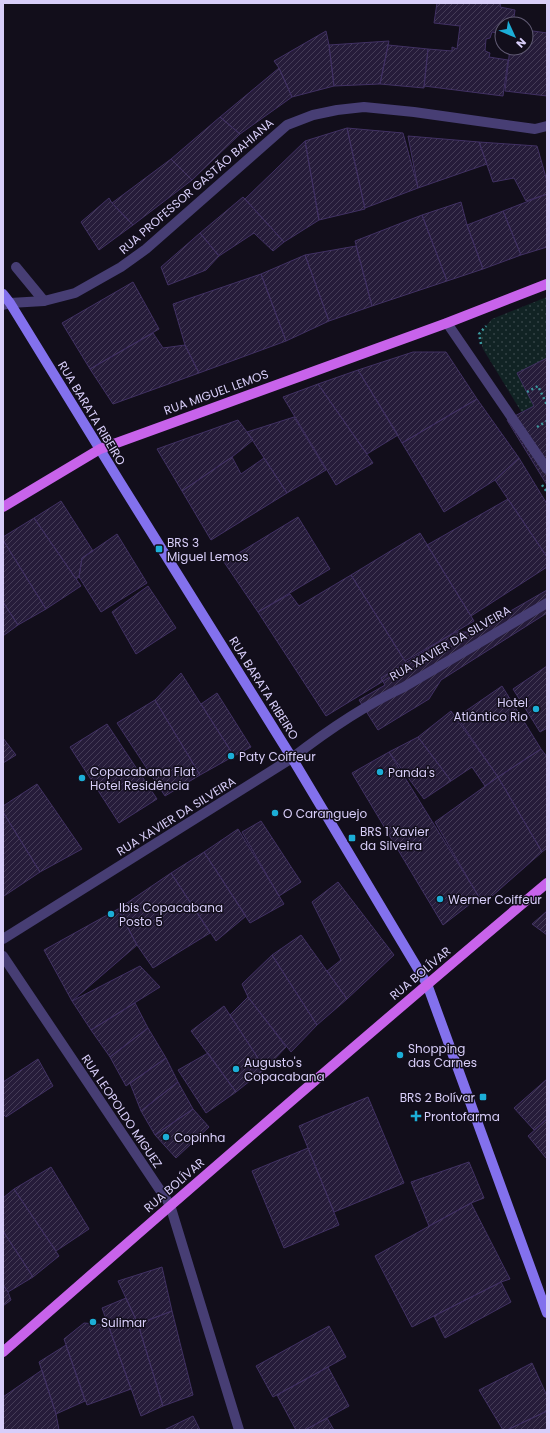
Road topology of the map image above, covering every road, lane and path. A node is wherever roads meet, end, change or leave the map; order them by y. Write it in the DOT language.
graph roads {
  1 [pos="547,126"];
  2 [pos="16,267"];
  3 [pos="547,284"];
  4 [pos="3,294"];
  5 [pos="44,301"];
  6 [pos="6,304"];
  7 [pos="447,322"];
  8 [pos="487,324"];
  9 [pos="483,348"];
  10 [pos="526,392"];
  11 [pos="547,405"];
  12 [pos="100,449"];
  13 [pos="547,469"];
  14 [pos="3,507"];
  15 [pos="547,602"];
  16 [pos="292,758"];
  17 [pos="547,883"];
  18 [pos="3,939"];
  19 [pos="3,956"];
  20 [pos="427,984"];
  21 [pos="170,1206"];
  22 [pos="547,1313"];
  23 [pos="3,1352"];
  24 [pos="239,1430"];
  1 -- 5 [label="street, RUA PROFESSOR GASTÃO BAHIANA"];
  2 -- 5 [label="street"];
  3 -- 7 [label="main road, RUA MIGUEL LEMOS"];
  4 -- 6 [label="main road, RUA BARATA RIBEIRO"];
  5 -- 6 [label="street, RUA PROFESSOR GASTÃO BAHIANA"];
  6 -- 12 [label="main road, RUA BARATA RIBEIRO"];
  7 -- 12 [label="main road, RUA MIGUEL LEMOS"];
  7 -- 13 [label="street"];
  8 -- 9 [label="path"];
  10 -- 11 [label="path"];
  12 -- 14 [label="main road, RUA MIGUEL LEMOS"];
  12 -- 16 [label="main road, RUA BARATA RIBEIRO"];
  15 -- 16 [label="street, RUA XAVIER DA SILVEIRA"];
  16 -- 18 [label="street, RUA XAVIER DA SILVEIRA"];
  16 -- 20 [label="main road, RUA BARATA RIBEIRO"];
  17 -- 20 [label="main road, RUA BOLÍVAR"];
  19 -- 21 [label="street, RUA LEOPOLDO MIGUEZ"];
  20 -- 21 [label="main road, RUA BOLÍVAR"];
  20 -- 22 [label="main road, RUA BARATA RIBEIRO"];
  21 -- 23 [label="main road, RUA BOLÍVAR"];
  21 -- 24 [label="street, RUA LEOPOLDO MIGUEZ"];
}
